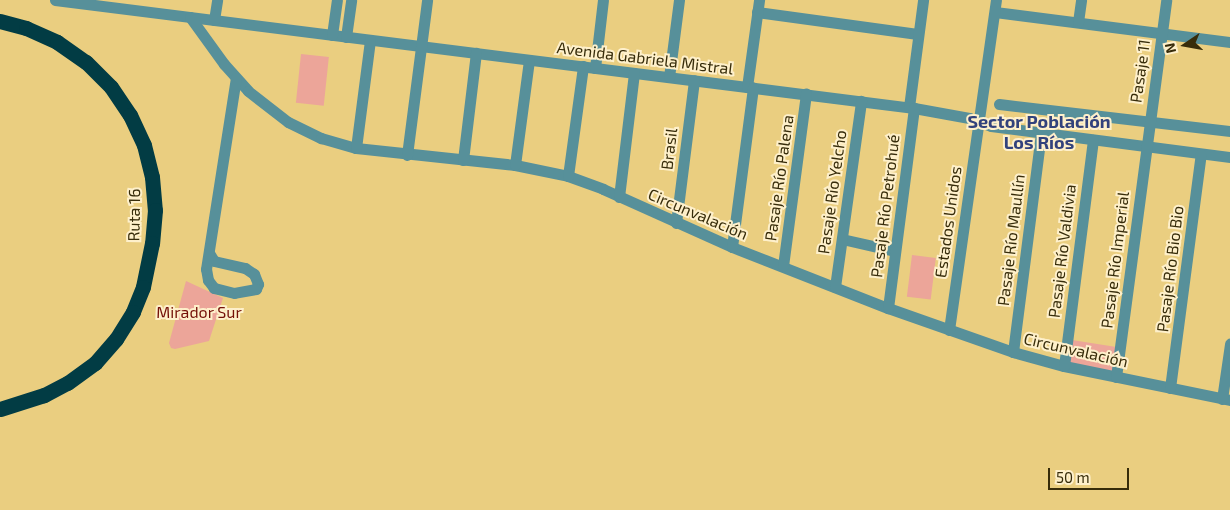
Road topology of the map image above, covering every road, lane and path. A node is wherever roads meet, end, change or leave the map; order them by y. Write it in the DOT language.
graph roads {
  1 [pos="55,0"];
  2 [pos="217,0"];
  3 [pos="337,0"];
  4 [pos="351,0"];
  5 [pos="427,0"];
  6 [pos="603,0"];
  7 [pos="679,0"];
  8 [pos="759,0"];
  9 [pos="923,0"];
  10 [pos="1081,0"];
  11 [pos="1166,0"];
  12 [pos="147,6"];
  13 [pos="995,6"];
  14 [pos="757,12"];
  15 [pos="190,17"];
  16 [pos="214,20"];
  17 [pos="0,21"];
  18 [pos="1078,22"];
  19 [pos="1161,33"];
  20 [pos="918,34"];
  21 [pos="332,35"];
  22 [pos="346,36"];
  23 [pos="370,40"];
  24 [pos="1230,42"];
  25 [pos="421,46"];
  26 [pos="476,53"];
  27 [pos="529,60"];
  28 [pos="589,67"];
  29 [pos="634,73"];
  30 [pos="668,77"];
  31 [pos="236,78"];
  32 [pos="694,80"];
  33 [pos="750,87"];
  34 [pos="806,94"];
  35 [pos="861,101"];
  36 [pos="999,104"];
  37 [pos="911,107"];
  38 [pos="978,121"];
  39 [pos="1149,121"];
  40 [pos="1230,131"];
  41 [pos="1041,133"];
  42 [pos="1093,140"];
  43 [pos="1146,146"];
  44 [pos="356,148"];
  45 [pos="1201,154"];
  46 [pos="407,155"];
  47 [pos="1230,157"];
  48 [pos="464,160"];
  49 [pos="516,165"];
  50 [pos="568,176"];
  51 [pos="619,197"];
  52 [pos="676,223"];
  53 [pos="842,240"];
  54 [pos="732,247"];
  55 [pos="895,251"];
  56 [pos="209,253"];
  57 [pos="783,266"];
  58 [pos="835,287"];
  59 [pos="888,308"];
  60 [pos="949,330"];
  61 [pos="1230,344"];
  62 [pos="1013,352"];
  63 [pos="1064,366"];
  64 [pos="1116,377"];
  65 [pos="1170,388"];
  66 [pos="1226,399"];
  67 [pos="0,409"];
  1 -- 12 [label="street, Avenida Gabriela Mistral"];
  2 -- 16 [label="street"];
  3 -- 21 [label="street"];
  4 -- 22 [label="street"];
  5 -- 25 [label="street"];
  6 -- 28 [label="street"];
  7 -- 30 [label="street"];
  8 -- 14 [label="street"];
  9 -- 20 [label="street, Pasaje Río Petrohué"];
  10 -- 18 [label="street"];
  11 -- 19 [label="street, Pasaje 11"];
  12 -- 15 [label="street, Avenida Gabriela Mistral"];
  13 -- 18 [label="street"];
  13 -- 38 [label="street, Estados Unidos"];
  14 -- 20 [label="street"];
  14 -- 33 [label="street"];
  15 -- 16 [label="street, Avenida Gabriela Mistral"];
  15 -- 31 [label="street, Circunvalación"];
  16 -- 21 [label="street, Avenida Gabriela Mistral"];
  17 -- 67 [label="highway, Ruta 16"];
  18 -- 19 [label="street"];
  19 -- 24 [label="street"];
  19 -- 39 [label="street, Pasaje 11"];
  20 -- 37 [label="street, Pasaje Río Petrohué"];
  21 -- 22 [label="street, Avenida Gabriela Mistral"];
  22 -- 23 [label="street, Avenida Gabriela Mistral"];
  23 -- 25 [label="street, Avenida Gabriela Mistral"];
  23 -- 44 [label="street"];
  25 -- 26 [label="street, Avenida Gabriela Mistral"];
  25 -- 46 [label="street"];
  26 -- 27 [label="street, Avenida Gabriela Mistral"];
  26 -- 48 [label="street"];
  27 -- 28 [label="street, Avenida Gabriela Mistral"];
  27 -- 49 [label="street"];
  28 -- 29 [label="street, Avenida Gabriela Mistral"];
  28 -- 50 [label="street"];
  29 -- 30 [label="street, Avenida Gabriela Mistral"];
  29 -- 51 [label="street"];
  30 -- 32 [label="street, Avenida Gabriela Mistral"];
  31 -- 44 [label="street, Circunvalación"];
  31 -- 56 [label="street"];
  32 -- 33 [label="street, Avenida Gabriela Mistral"];
  32 -- 52 [label="street, Brasil"];
  33 -- 34 [label="street, Avenida Gabriela Mistral"];
  33 -- 54 [label="street"];
  34 -- 35 [label="street, Avenida Gabriela Mistral"];
  34 -- 57 [label="street, Pasaje Río Palena"];
  35 -- 37 [label="street, Avenida Gabriela Mistral"];
  35 -- 53 [label="street, Pasaje Río Yelcho"];
  36 -- 39 [label="street"];
  37 -- 38 [label="street, Avenida Gabriela Mistral"];
  37 -- 55 [label="street, Pasaje Río Petrohué"];
  38 -- 41 [label="street, Avenida Gabriela Mistral"];
  38 -- 60 [label="street, Estados Unidos"];
  39 -- 40 [label="street"];
  39 -- 43 [label="street, Pasaje 11"];
  41 -- 42 [label="street, Avenida Gabriela Mistral"];
  41 -- 62 [label="street, Pasaje Río Maullín"];
  42 -- 43 [label="street, Avenida Gabriela Mistral"];
  42 -- 63 [label="street, Pasaje Río Valdivia"];
  43 -- 45 [label="street, Avenida Gabriela Mistral"];
  43 -- 64 [label="street, Pasaje Río Imperial"];
  44 -- 46 [label="street, Circunvalación"];
  45 -- 47 [label="street, Avenida Gabriela Mistral"];
  45 -- 65 [label="street, Pasaje Río Bio Bio"];
  46 -- 48 [label="street, Circunvalación"];
  48 -- 49 [label="street, Circunvalación"];
  49 -- 50 [label="street, Circunvalación"];
  50 -- 51 [label="street, Circunvalación"];
  51 -- 52 [label="street, Circunvalación"];
  52 -- 54 [label="street, Circunvalación"];
  53 -- 55 [label="street"];
  53 -- 58 [label="street, Pasaje Río Yelcho"];
  54 -- 57 [label="street, Circunvalación"];
  55 -- 59 [label="street, Pasaje Río Petrohué"];
  56 -- 56 [label="street"];
  57 -- 58 [label="street, Circunvalación"];
  58 -- 59 [label="street, Circunvalación"];
  59 -- 60 [label="street, Circunvalación"];
  60 -- 62 [label="street, Circunvalación"];
  61 -- 66 [label="street"];
  62 -- 63 [label="street, Circunvalación"];
  63 -- 64 [label="street, Circunvalación"];
  64 -- 65 [label="street, Circunvalación"];
  65 -- 66 [label="street, Circunvalación"];
}
